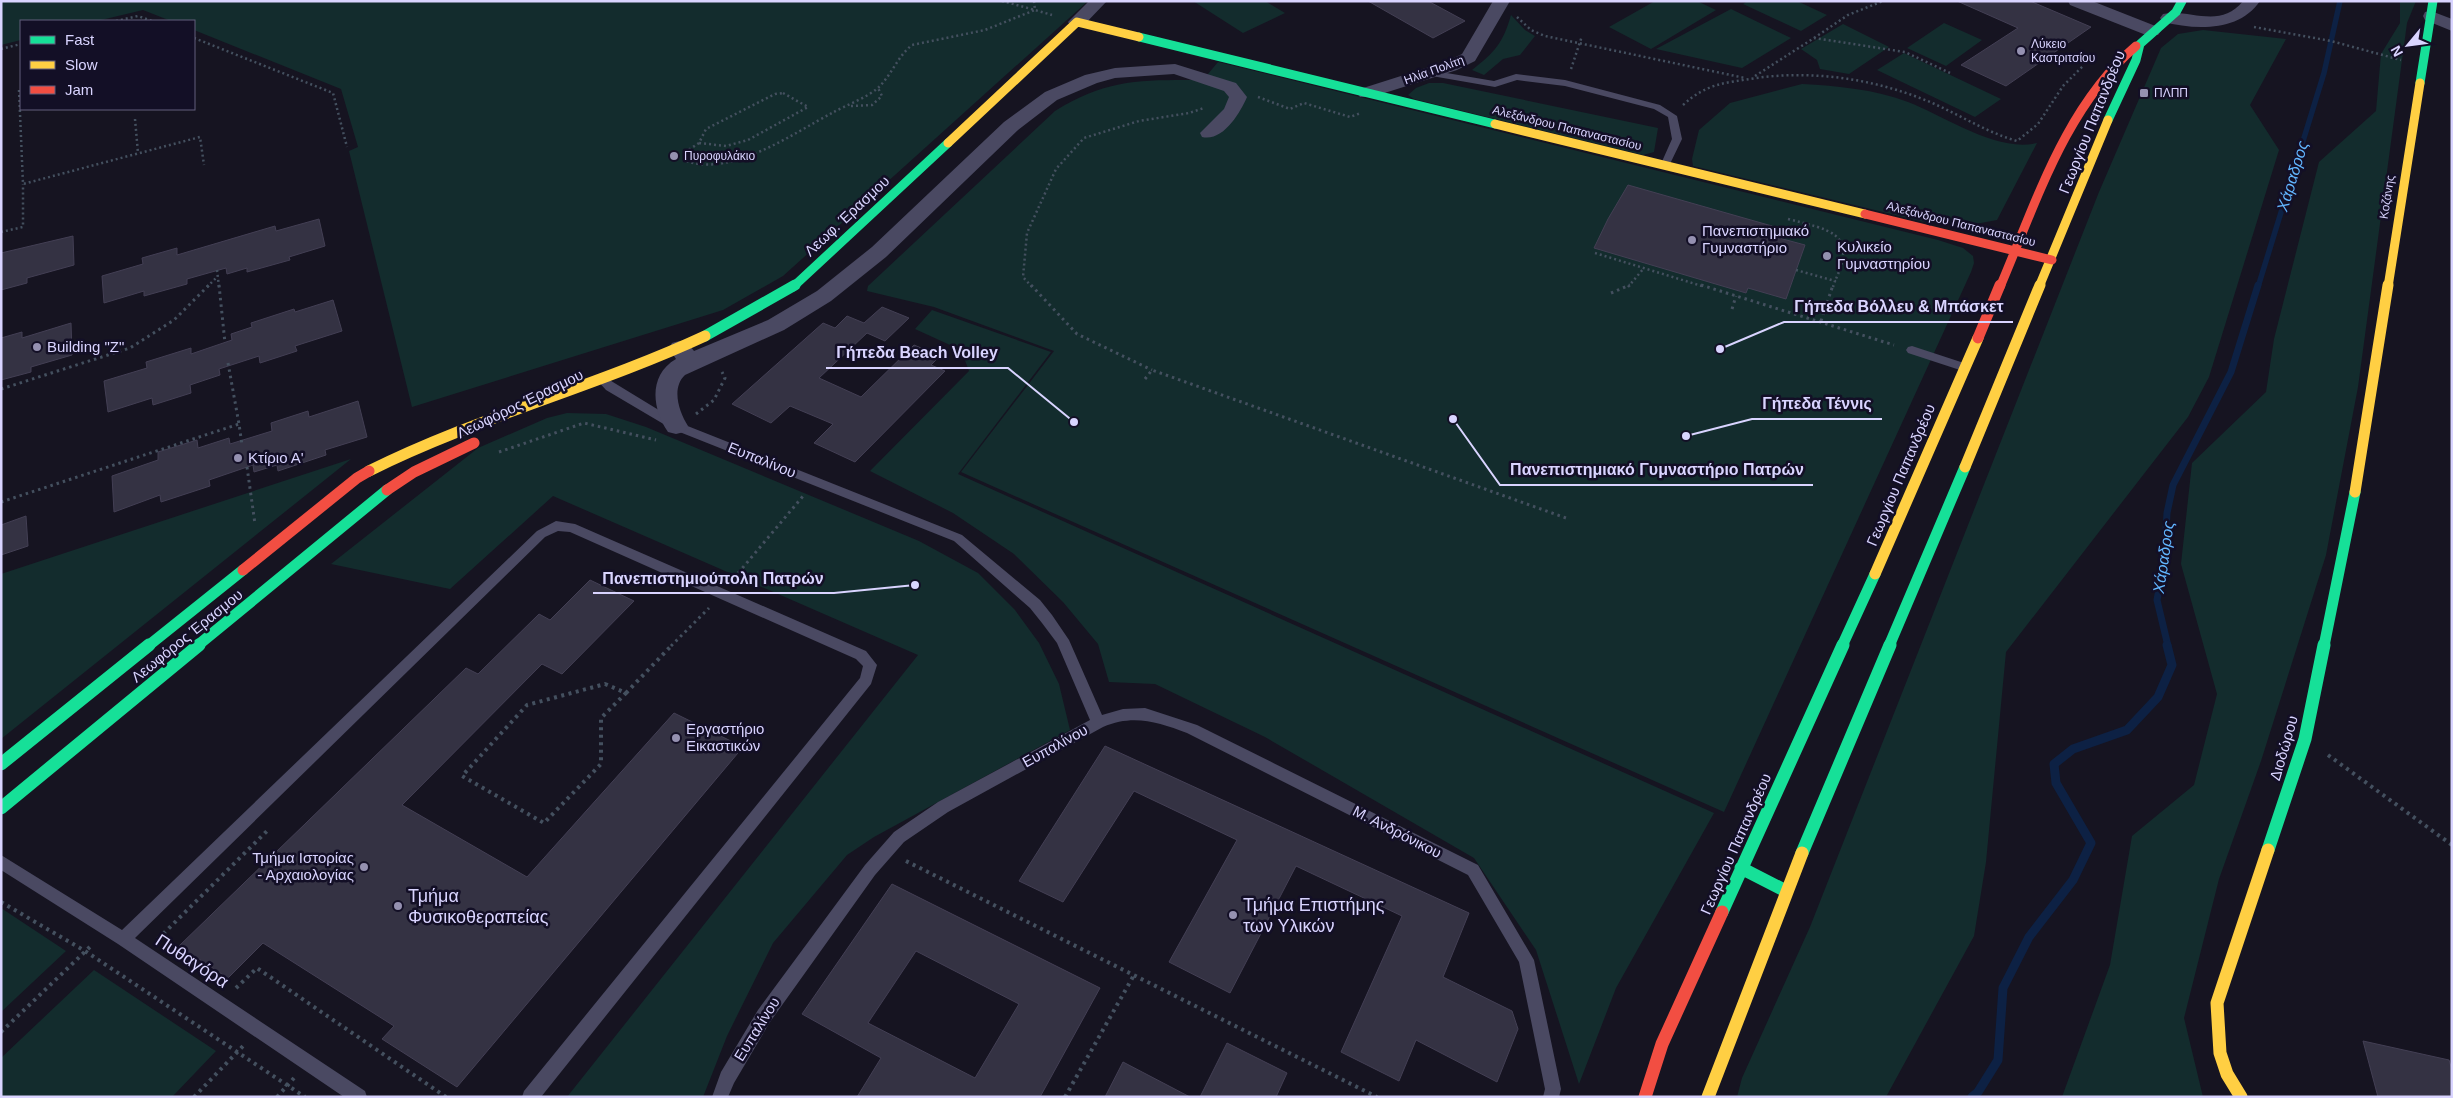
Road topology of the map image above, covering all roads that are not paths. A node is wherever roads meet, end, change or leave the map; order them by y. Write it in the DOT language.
graph roads {
  1 [pos="1099,1"];
  2 [pos="1502,1"];
  3 [pos="2076,1"];
  4 [pos="2252,1"];
  5 [pos="2175,7"];
  6 [pos="2432,9"];
  7 [pos="1077,22"];
  8 [pos="2452,26"];
  9 [pos="2152,31"];
  10 [pos="2140,44"];
  11 [pos="1429,73"];
  12 [pos="1366,93"];
  13 [pos="1209,133"];
  14 [pos="1665,166"];
  15 [pos="2013,251"];
  16 [pos="2052,260"];
  17 [pos="1912,350"];
  18 [pos="685,355"];
  19 [pos="1964,367"];
  20 [pos="604,380"];
  21 [pos="2370,397"];
  22 [pos="513,424"];
  23 [pos="677,428"];
  24 [pos="486,436"];
  25 [pos="1098,723"];
  26 [pos="1,764"];
  27 [pos="1,808"];
  28 [pos="1,862"];
  29 [pos="1741,868"];
  30 [pos="1786,891"];
  31 [pos="123,939"];
  32 [pos="359,1097"];
  33 [pos="530,1097"];
  34 [pos="720,1097"];
  35 [pos="1551,1097"];
  36 [pos="1645,1097"];
  37 [pos="1708,1097"];
  38 [pos="2241,1097"];
  1 -- 7 [label="street"];
  2 -- 11 [label="street, Ηλία Πολίτη"];
  3 -- 9 [label="street"];
  4 -- 5 [label="street"];
  5 -- 9 [label="street"];
  6 -- 8 [label="street"];
  6 -- 21 [label="street, Κοζάνης"];
  7 -- 12 [label="street, Αλεξάνδρου Παπαναστασίου"];
  7 -- 18 [label="street, Λεωφ. Έρασμου"];
  9 -- 10 [label="street"];
  10 -- 15 [label="street, Γεωργίου Παπανδρέου"];
  10 -- 16 [label="street, Γεωργίου Παπανδρέου"];
  11 -- 12 [label="street, Ηλία Πολίτη"];
  11 -- 14 [label="lane"];
  12 -- 14 [label="street, Αλεξάνδρου Παπαναστασίου"];
  13 -- 18 [label="street"];
  14 -- 15 [label="street, Αλεξάνδρου Παπαναστασίου"];
  15 -- 16 [label="street, Αλεξάνδρου Παπαναστασίου"];
  15 -- 19 [label="street, Γεωργίου Παπανδρέου"];
  16 -- 30 [label="street, Γεωργίου Παπανδρέου"];
  17 -- 19 [label="lane"];
  18 -- 20 [label="street, Λεωφ. Έρασμου"];
  18 -- 23 [label="street"];
  19 -- 29 [label="street, Γεωργίου Παπανδρέου"];
  20 -- 22 [label="street, Λεωφόρος Έρασμου"];
  20 -- 23 [label="lane, Ευπαλίνου"];
  20 -- 26 [label="street, Λεωφόρος Έρασμου"];
  21 -- 38 [label="street, Διοδώρου"];
  23 -- 25 [label="lane, Ευπαλίνου"];
  24 -- 27 [label="street, Λεωφόρος Έρασμου"];
  25 -- 34 [label="lane, Ευπαλίνου"];
  25 -- 35 [label="lane, Μ. Ανδρόνικου"];
  28 -- 31 [label="lane, Πυθαγόρα"];
  29 -- 30 [label="street"];
  29 -- 36 [label="street, Γεωργίου Παπανδρέου"];
  30 -- 37 [label="street, Γεωργίου Παπανδρέου"];
  31 -- 32 [label="lane, Πυθαγόρα"];
  31 -- 33 [label="lane"];
}
